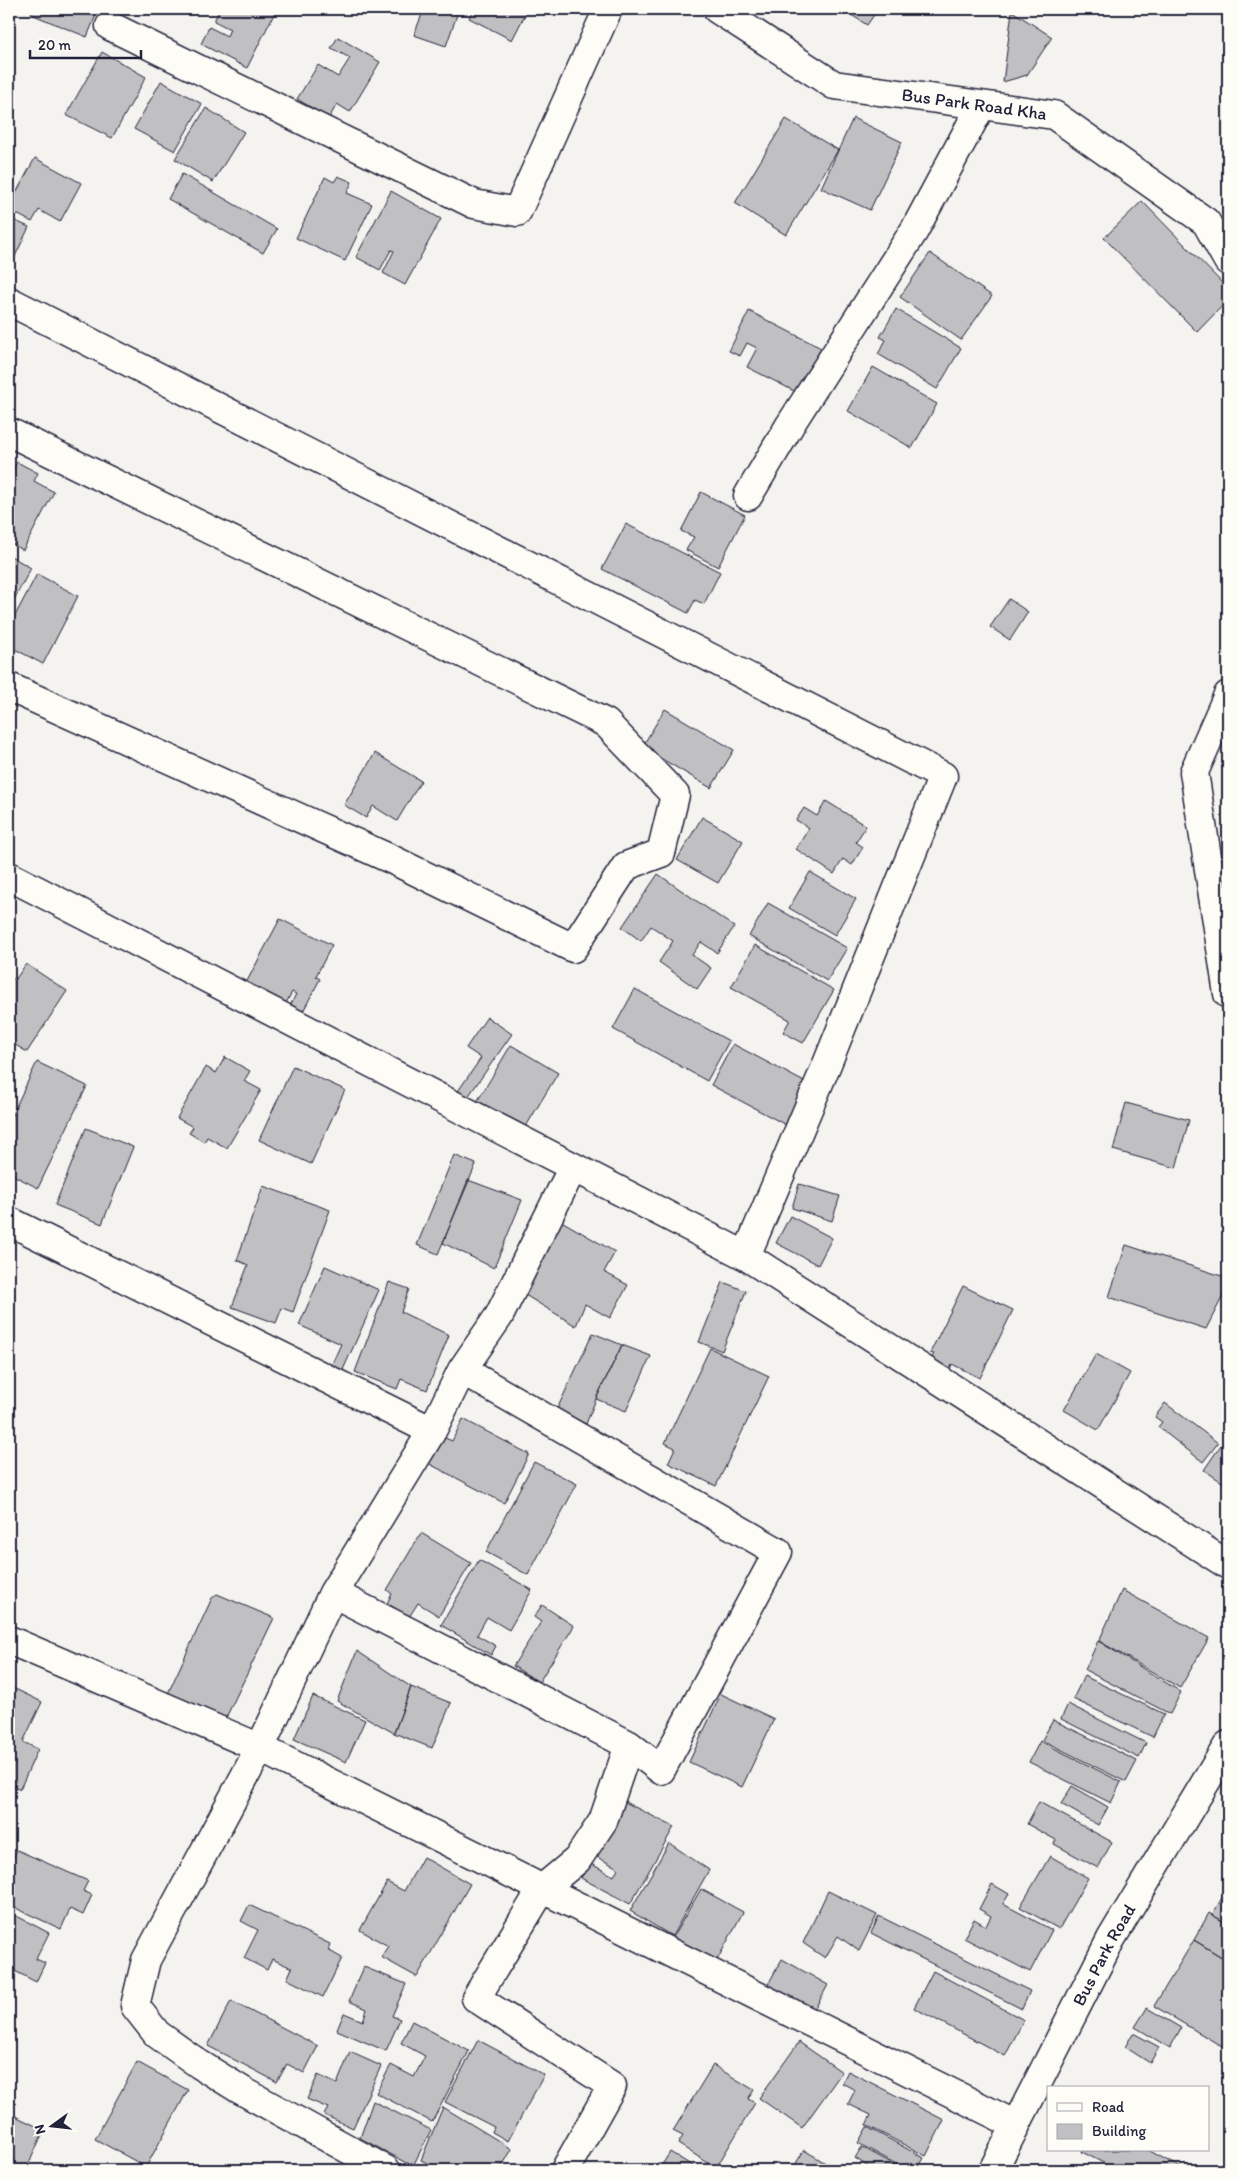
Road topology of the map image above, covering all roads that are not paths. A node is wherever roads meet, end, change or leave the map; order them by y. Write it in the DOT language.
graph roads {
  1 [pos="608,9"];
  2 [pos="717,9"];
  3 [pos="110,26"];
  4 [pos="981,106"];
  5 [pos="1228,261"];
  6 [pos="9,301"];
  7 [pos="9,432"];
  8 [pos="748,496"];
  9 [pos="9,687"];
  10 [pos="1228,695"];
  11 [pos="9,876"];
  12 [pos="1228,994"];
  13 [pos="574,1167"];
  14 [pos="9,1220"];
  15 [pos="746,1256"];
  16 [pos="462,1370"];
  17 [pos="432,1431"];
  18 [pos="1228,1565"];
  19 [pos="333,1593"];
  20 [pos="9,1640"];
  21 [pos="629,1745"];
  22 [pos="1228,1745"];
  23 [pos="260,1748"];
  24 [pos="542,1889"];
  25 [pos="1016,2125"];
  26 [pos="386,2170"];
  27 [pos="565,2170"];
  28 [pos="993,2170"];
  1 -- 3 [label="street"];
  2 -- 4 [label="street, Bus Park Road Kha"];
  4 -- 5 [label="street, Bus Park Road Kha"];
  4 -- 8 [label="street"];
  6 -- 15 [label="street"];
  7 -- 9 [label="street"];
  10 -- 12 [label="street"];
  11 -- 13 [label="street"];
  13 -- 15 [label="street"];
  13 -- 16 [label="street"];
  14 -- 17 [label="street"];
  15 -- 18 [label="street"];
  16 -- 17 [label="street"];
  16 -- 21 [label="street"];
  17 -- 19 [label="street"];
  19 -- 21 [label="street"];
  19 -- 23 [label="street"];
  20 -- 23 [label="street"];
  21 -- 24 [label="street"];
  22 -- 25 [label="street, Bus Park Road"];
  23 -- 24 [label="street"];
  23 -- 26 [label="street"];
  24 -- 25 [label="street"];
  24 -- 27 [label="street"];
  25 -- 28 [label="street, Bus Park Road"];
}
